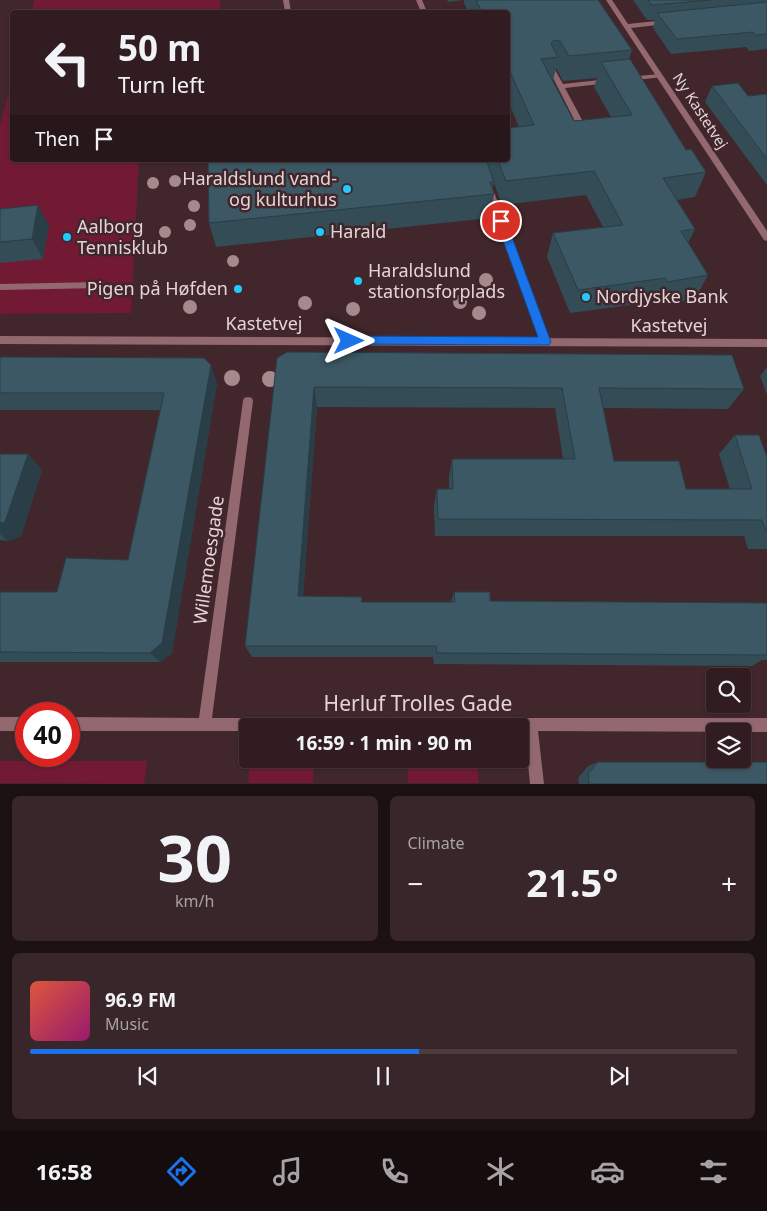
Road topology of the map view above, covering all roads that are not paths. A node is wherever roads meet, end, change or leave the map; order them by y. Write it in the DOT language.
graph roads {
  1 [pos="609,0"];
  2 [pos="675,21"];
  3 [pos="627,26"];
  4 [pos="551,68"];
  5 [pos="660,76"];
  6 [pos="624,79"];
  7 [pos="615,80"];
  8 [pos="560,86"];
  9 [pos="578,139"];
  10 [pos="485,177"];
  11 [pos="767,238"];
  12 [pos="101,285"];
  13 [pos="0,287"];
  14 [pos="0,340"];
  15 [pos="545,342"];
  16 [pos="767,343"];
  17 [pos="248,401"];
  18 [pos="0,724"];
  19 [pos="15,724"];
  20 [pos="80,724"];
  21 [pos="205,724"];
  22 [pos="531,724"];
  23 [pos="767,725"];
  24 [pos="537,784"];
  1 -- 3 [label="street, Ny Kastetvej"];
  2 -- 3 [label="street"];
  3 -- 5 [label="street, Ny Kastetvej"];
  4 -- 8 [label="street"];
  5 -- 6 [label="street"];
  5 -- 11 [label="street, Ny Kastetvej"];
  7 -- 8 [label="street"];
  8 -- 9 [label="street"];
  10 -- 15 [label="street"];
  12 -- 13 [label="street"];
  14 -- 15 [label="street, Kastetvej"];
  15 -- 16 [label="street, Kastetvej"];
  17 -- 21 [label="street, Willemoesgade"];
  18 -- 19 [label="street"];
  20 -- 21 [label="street, Herluf Trolles Gade"];
  21 -- 22 [label="street, Herluf Trolles Gade"];
  22 -- 23 [label="street, Herluf Trolles Gade"];
  22 -- 24 [label="street"];
}
